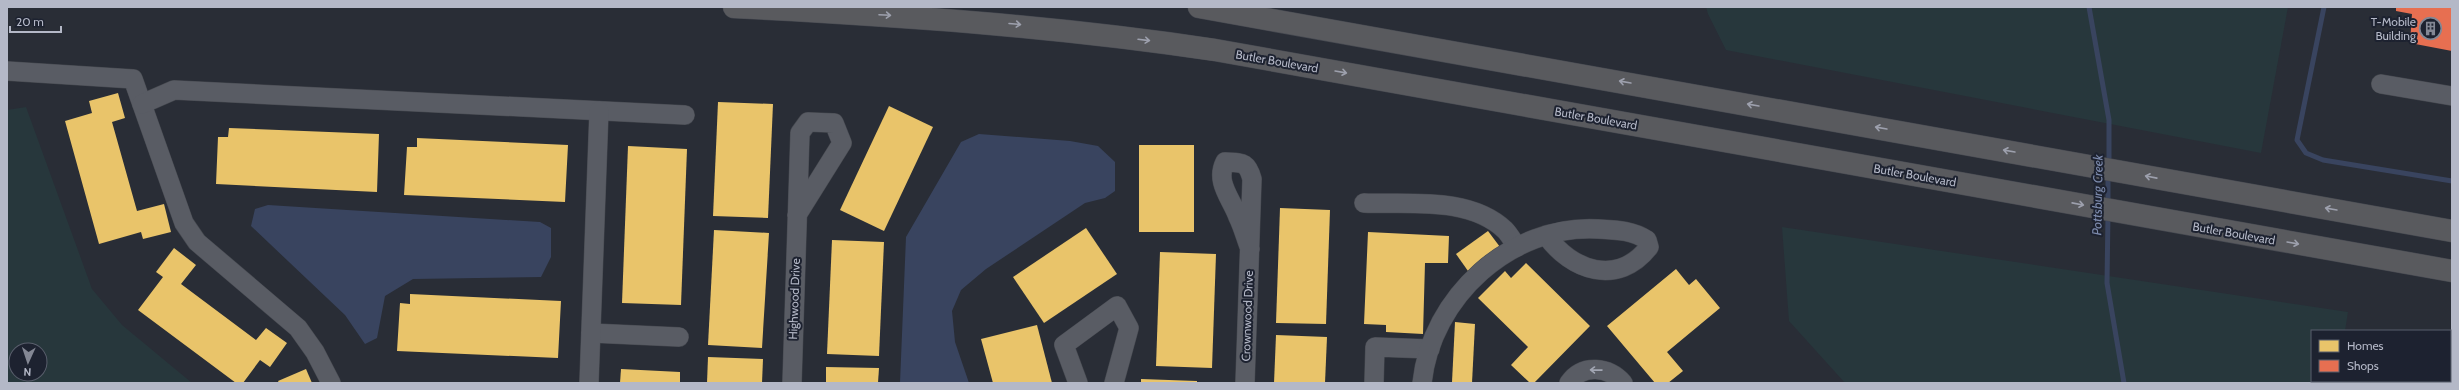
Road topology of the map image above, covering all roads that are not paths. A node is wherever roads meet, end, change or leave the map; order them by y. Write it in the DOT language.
graph roads {
  1 [pos="734,7"];
  2 [pos="1199,7"];
  3 [pos="7,71"];
  4 [pos="2381,84"];
  5 [pos="2452,96"];
  6 [pos="142,104"];
  7 [pos="600,111"];
  8 [pos="685,115"];
  9 [pos="1364,204"];
  10 [pos="2359,214"];
  11 [pos="797,215"];
  12 [pos="2452,224"];
  13 [pos="2452,231"];
  14 [pos="1546,235"];
  15 [pos="1517,247"];
  16 [pos="1250,249"];
  17 [pos="2383,259"];
  18 [pos="2452,271"];
  19 [pos="2452,282"];
  20 [pos="591,333"];
  21 [pos="679,337"];
  22 [pos="1430,349"];
  23 [pos="331,383"];
  24 [pos="589,383"];
  25 [pos="792,383"];
  26 [pos="1078,383"];
  27 [pos="1114,383"];
  28 [pos="1245,383"];
  29 [pos="1374,383"];
  30 [pos="1422,383"];
  31 [pos="1569,383"];
  32 [pos="1623,383"];
  1 -- 17 [label="highway, Butler Boulevard, one-way"];
  10 -- 2 [label="highway, one-way"];
  3 -- 6 [label="street"];
  4 -- 5 [label="street"];
  6 -- 7 [label="street"];
  6 -- 23 [label="street"];
  7 -- 8 [label="street"];
  7 -- 20 [label="street"];
  9 -- 15 [label="street"];
  10 -- 12 [label="highway"];
  10 -- 13 [label="highway"];
  11 -- 25 [label="street, Highwood Drive"];
  14 -- 15 [label="street"];
  15 -- 22 [label="street"];
  16 -- 28 [label="street, Crownwood Drive"];
  17 -- 18 [label="highway, Butler Boulevard"];
  17 -- 19 [label="highway"];
  20 -- 21 [label="street"];
  20 -- 24 [label="street"];
  22 -- 29 [label="street"];
  22 -- 30 [label="street"];
  26 -- 27 [label="street"];
  32 -- 31 [label="street, one-way"];
}
